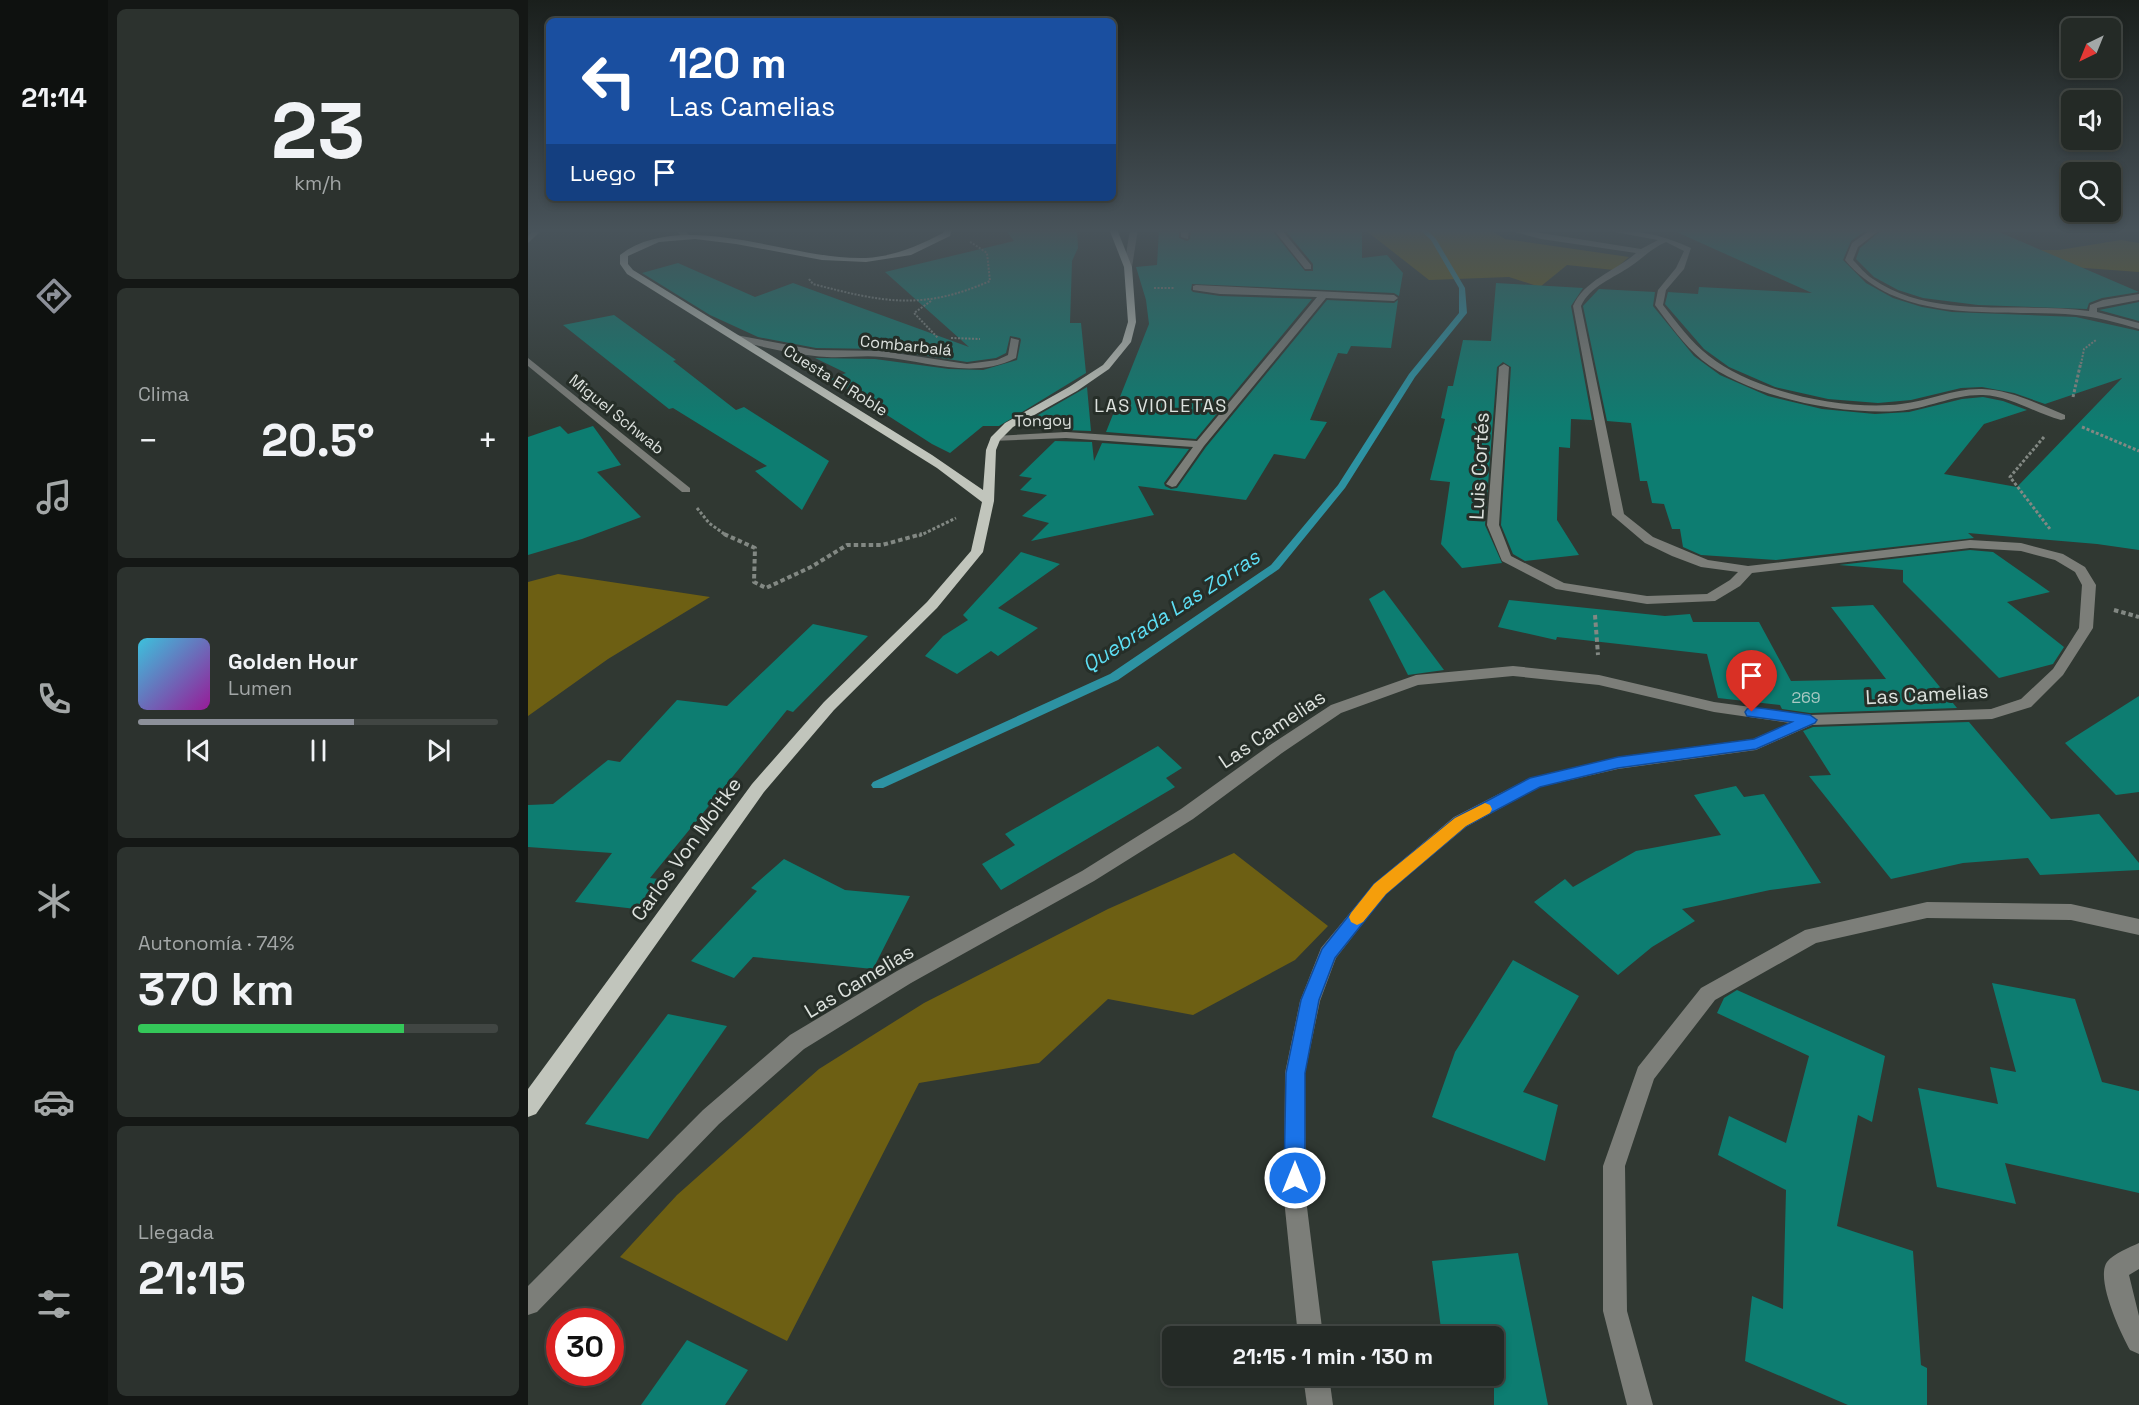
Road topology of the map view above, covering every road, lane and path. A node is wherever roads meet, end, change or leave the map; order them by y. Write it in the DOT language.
graph roads {
  1 [pos="663,295"];
  2 [pos="855,295"];
  3 [pos="960,295"];
  4 [pos="1130,295"];
  5 [pos="1293,295"];
  6 [pos="1584,295"];
  7 [pos="1661,295"];
  8 [pos="1897,295"];
  9 [pos="1323,296"];
  10 [pos="1394,297"];
  11 [pos="2139,297"];
  12 [pos="934,299"];
  13 [pos="2093,314"];
  14 [pos="2104,316"];
  15 [pos="2138,325"];
  16 [pos="736,338"];
  17 [pos="1014,340"];
  18 [pos="528,362"];
  19 [pos="1504,367"];
  20 [pos="2061,417"];
  21 [pos="995,439"];
  22 [pos="1200,444"];
  23 [pos="2139,451"];
  24 [pos="1172,484"];
  25 [pos="686,490"];
  26 [pos="988,501"];
  27 [pos="2059,557"];
  28 [pos="1748,570"];
  29 [pos="1593,591"];
  30 [pos="1599,680"];
  31 [pos="1810,720"];
  32 [pos="2139,927"];
  33 [pos="528,1107"];
  34 [pos="2139,1255"];
  35 [pos="528,1303"];
  36 [pos="1310,1326"];
  37 [pos="2139,1341"];
  38 [pos="1317,1386"];
  39 [pos="1320,1405"];
  40 [pos="1640,1405"];
  1 -- 16 [label="main road, Cuesta El Roble"];
  2 -- 12 [label="path"];
  3 -- 12 [label="path"];
  4 -- 21 [label="main road"];
  5 -- 9 [label="street"];
  6 -- 28 [label="street, Las Camelias"];
  7 -- 20 [label="street"];
  8 -- 13 [label="street"];
  9 -- 10 [label="street"];
  9 -- 22 [label="street"];
  11 -- 13 [label="street"];
  12 -- 17 [label="path, Combarbalá"];
  13 -- 14 [label="street"];
  14 -- 15 [label="street"];
  14 -- 20 [label="path"];
  16 -- 17 [label="street, Combarbalá"];
  16 -- 26 [label="main road, Cuesta El Roble"];
  18 -- 25 [label="street, Miguel Schwab"];
  19 -- 29 [label="street, Luis Cortés"];
  20 -- 23 [label="path"];
  20 -- 27 [label="path"];
  21 -- 22 [label="street, Tongoy"];
  21 -- 26 [label="main road, Carlos Von Moltke"];
  22 -- 24 [label="street"];
  25 -- 26 [label="path"];
  26 -- 33 [label="main road, Carlos Von Moltke"];
  27 -- 28 [label="street, Las Camelias"];
  27 -- 31 [label="street, Las Camelias"];
  28 -- 29 [label="street, Luis Cortés"];
  29 -- 30 [label="path"];
  30 -- 31 [label="street, Las Camelias"];
  30 -- 35 [label="street, Las Camelias"];
  31 -- 36 [label="street"];
  32 -- 40 [label="street"];
  34 -- 37 [label="street"];
  38 -- 39 [label="street"];
}
